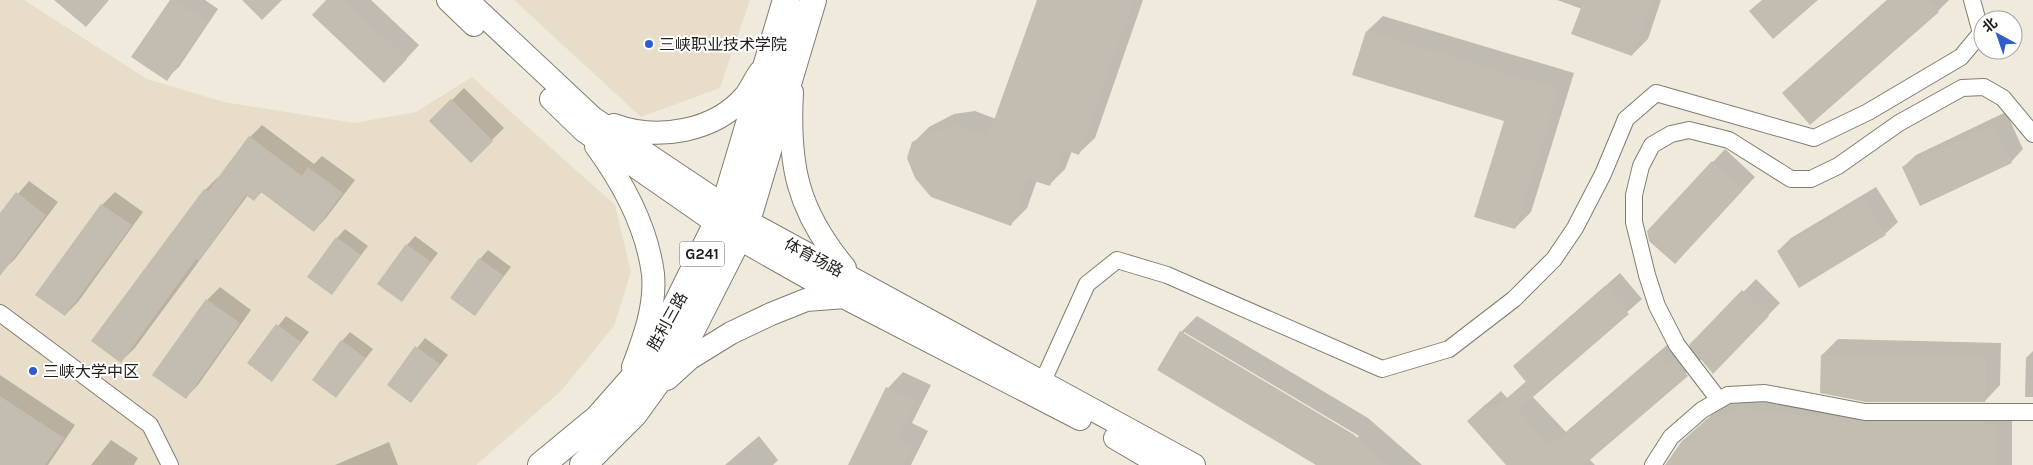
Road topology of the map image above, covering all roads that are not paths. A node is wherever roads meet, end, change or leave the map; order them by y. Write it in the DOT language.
graph roads {
  1 [pos="448,0"];
  2 [pos="467,0"];
  3 [pos="786,0"];
  4 [pos="813,0"];
  5 [pos="1972,0"];
  6 [pos="769,56"];
  7 [pos="793,65"];
  8 [pos="589,124"];
  9 [pos="2033,134"];
  10 [pos="721,215"];
  11 [pos="743,230"];
  12 [pos="849,288"];
  13 [pos="0,313"];
  14 [pos="1043,381"];
  15 [pos="636,392"];
  16 [pos="1719,400"];
  17 [pos="2033,412"];
  18 [pos="170,465"];
  19 [pos="541,465"];
  20 [pos="582,465"];
  21 [pos="1161,465"];
  22 [pos="1194,465"];
  23 [pos="1653,465"];
  1 -- 8 [label="main road, 体育场路"];
  2 -- 8 [label="main road, 体育场路"];
  3 -- 6 [label="main road, 胜利三路 / G241"];
  4 -- 7 [label="main road, 胜利三路 / G241"];
  5 -- 14 [label="street"];
  6 -- 8 [label="main road"];
  6 -- 10 [label="main road, 胜利三路 / G241"];
  7 -- 11 [label="main road, 胜利三路 / G241"];
  7 -- 12 [label="main road"];
  8 -- 10 [label="main road, 体育场路"];
  8 -- 15 [label="main road"];
  9 -- 16 [label="street"];
  10 -- 11 [label="main road, 体育场路"];
  10 -- 15 [label="main road, 胜利三路 / G241"];
  11 -- 12 [label="main road, 体育场路"];
  11 -- 15 [label="main road, 胜利三路 / G241"];
  12 -- 14 [label="main road, 体育场路"];
  12 -- 15 [label="main road"];
  12 -- 21 [label="main road, 体育场路"];
  13 -- 18 [label="street"];
  14 -- 22 [label="main road, 体育场路"];
  15 -- 19 [label="main road, 胜利三路 / G241"];
  15 -- 20 [label="main road, 胜利三路 / G241"];
  16 -- 17 [label="street"];
  16 -- 23 [label="street"];
}
